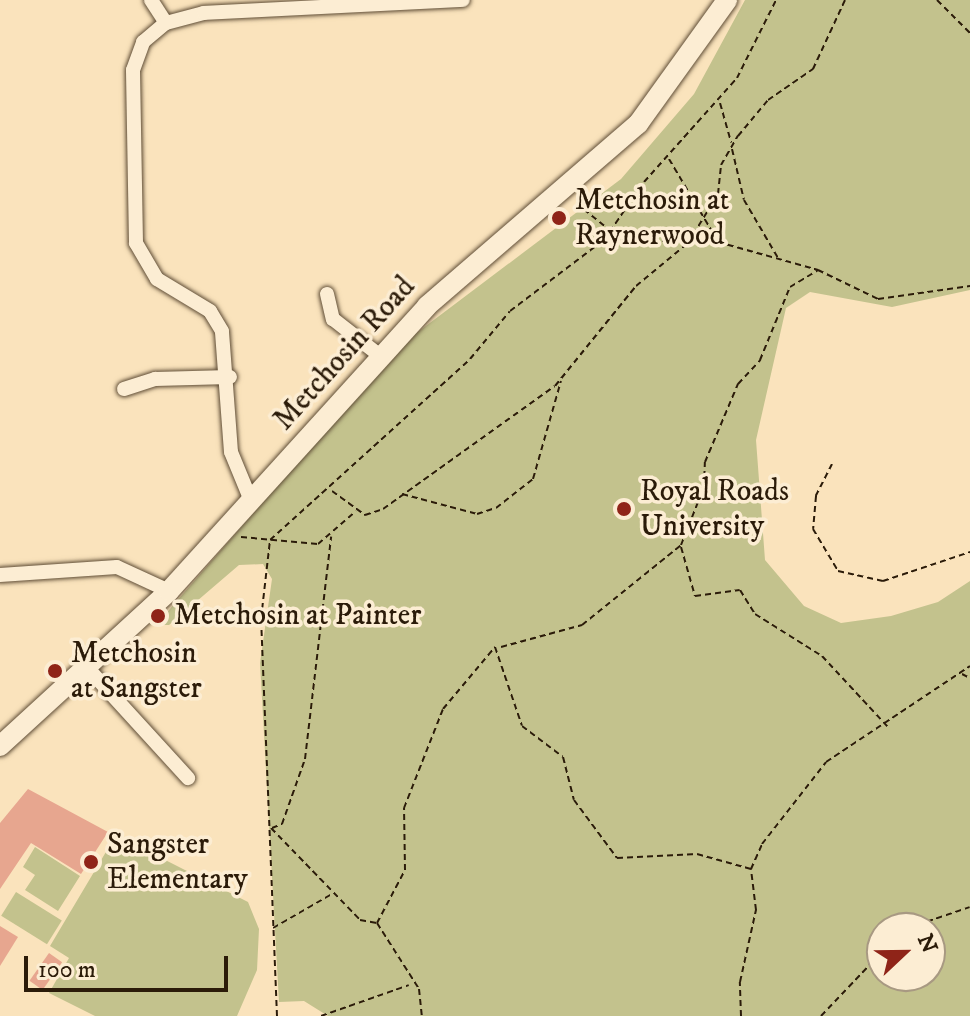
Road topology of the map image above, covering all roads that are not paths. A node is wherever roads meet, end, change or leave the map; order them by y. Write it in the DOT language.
graph roads {
  1 [pos="151,0"];
  2 [pos="463,0"];
  3 [pos="727,0"];
  4 [pos="309,7"];
  5 [pos="166,23"];
  6 [pos="327,294"];
  7 [pos="379,355"];
  8 [pos="230,377"];
  9 [pos="124,389"];
  10 [pos="252,503"];
  11 [pos="0,575"];
  12 [pos="169,591"];
  13 [pos="83,663"];
  14 [pos="0,746"];
  15 [pos="188,778"];
  1 -- 5 [label="street"];
  2 -- 4 [label="street"];
  3 -- 7 [label="main road, Metchosin Road"];
  4 -- 5 [label="street"];
  5 -- 8 [label="street"];
  6 -- 7 [label="street"];
  7 -- 10 [label="main road, Metchosin Road"];
  8 -- 9 [label="street"];
  8 -- 10 [label="street"];
  10 -- 12 [label="main road, Metchosin Road"];
  11 -- 12 [label="street"];
  12 -- 13 [label="main road, Metchosin Road"];
  13 -- 14 [label="main road, Metchosin Road"];
  13 -- 15 [label="street"];
}
